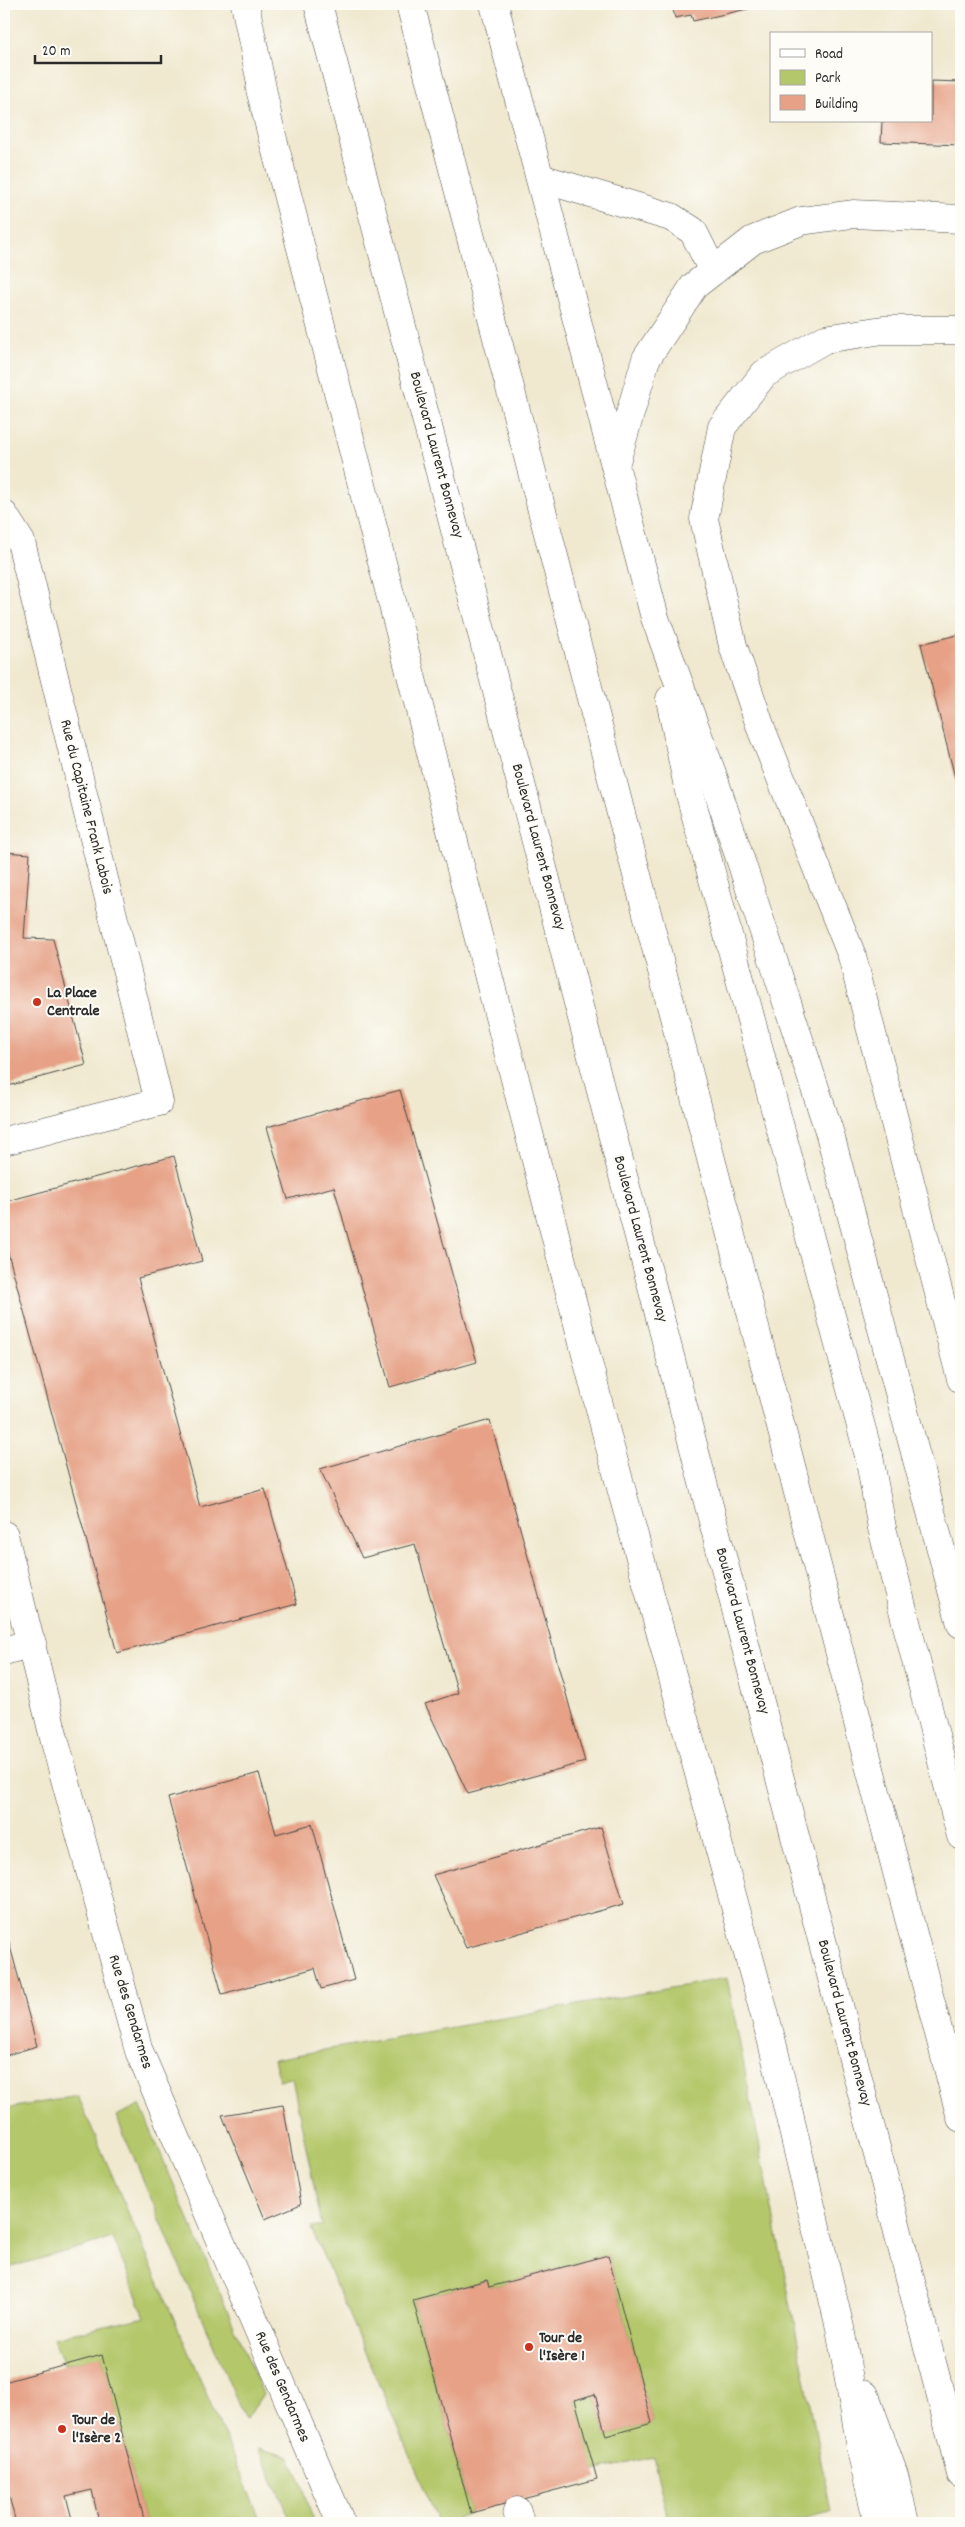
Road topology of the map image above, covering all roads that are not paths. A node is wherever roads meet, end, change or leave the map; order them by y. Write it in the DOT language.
graph roads {
  1 [pos="236,4"];
  2 [pos="245,4"];
  3 [pos="318,4"];
  4 [pos="410,4"];
  5 [pos="494,4"];
  6 [pos="267,113"];
  7 [pos="540,178"];
  8 [pos="961,219"];
  9 [pos="713,271"];
  10 [pos="961,330"];
  11 [pos="615,465"];
  12 [pos="4,515"];
  13 [pos="655,618"];
  14 [pos="4,1141"];
  15 [pos="961,1379"];
  16 [pos="4,1535"];
  17 [pos="961,1624"];
  18 [pos="32,1644"];
  19 [pos="4,1651"];
  20 [pos="961,1836"];
  21 [pos="961,2118"];
  22 [pos="840,2328"];
  23 [pos="961,2474"];
  24 [pos="341,2523"];
  25 [pos="878,2523"];
  26 [pos="905,2523"];
  1 -- 6 [label="main road"];
  2 -- 6 [label="main road"];
  3 -- 23 [label="main road, Boulevard Laurent Bonnevay"];
  4 -- 21 [label="main road"];
  5 -- 7 [label="main road"];
  6 -- 22 [label="main road"];
  7 -- 9 [label="main road"];
  7 -- 11 [label="main road"];
  8 -- 9 [label="main road"];
  9 -- 11 [label="main road"];
  10 -- 15 [label="main road"];
  11 -- 13 [label="main road"];
  12 -- 14 [label="main road, Rue du Capitaine Frank Labois"];
  13 -- 17 [label="main road"];
  13 -- 20 [label="main road"];
  16 -- 18 [label="main road, Rue des Gendarmes"];
  18 -- 19 [label="main road"];
  18 -- 24 [label="main road, Rue des Gendarmes"];
  22 -- 25 [label="main road"];
  22 -- 26 [label="main road"];
}
